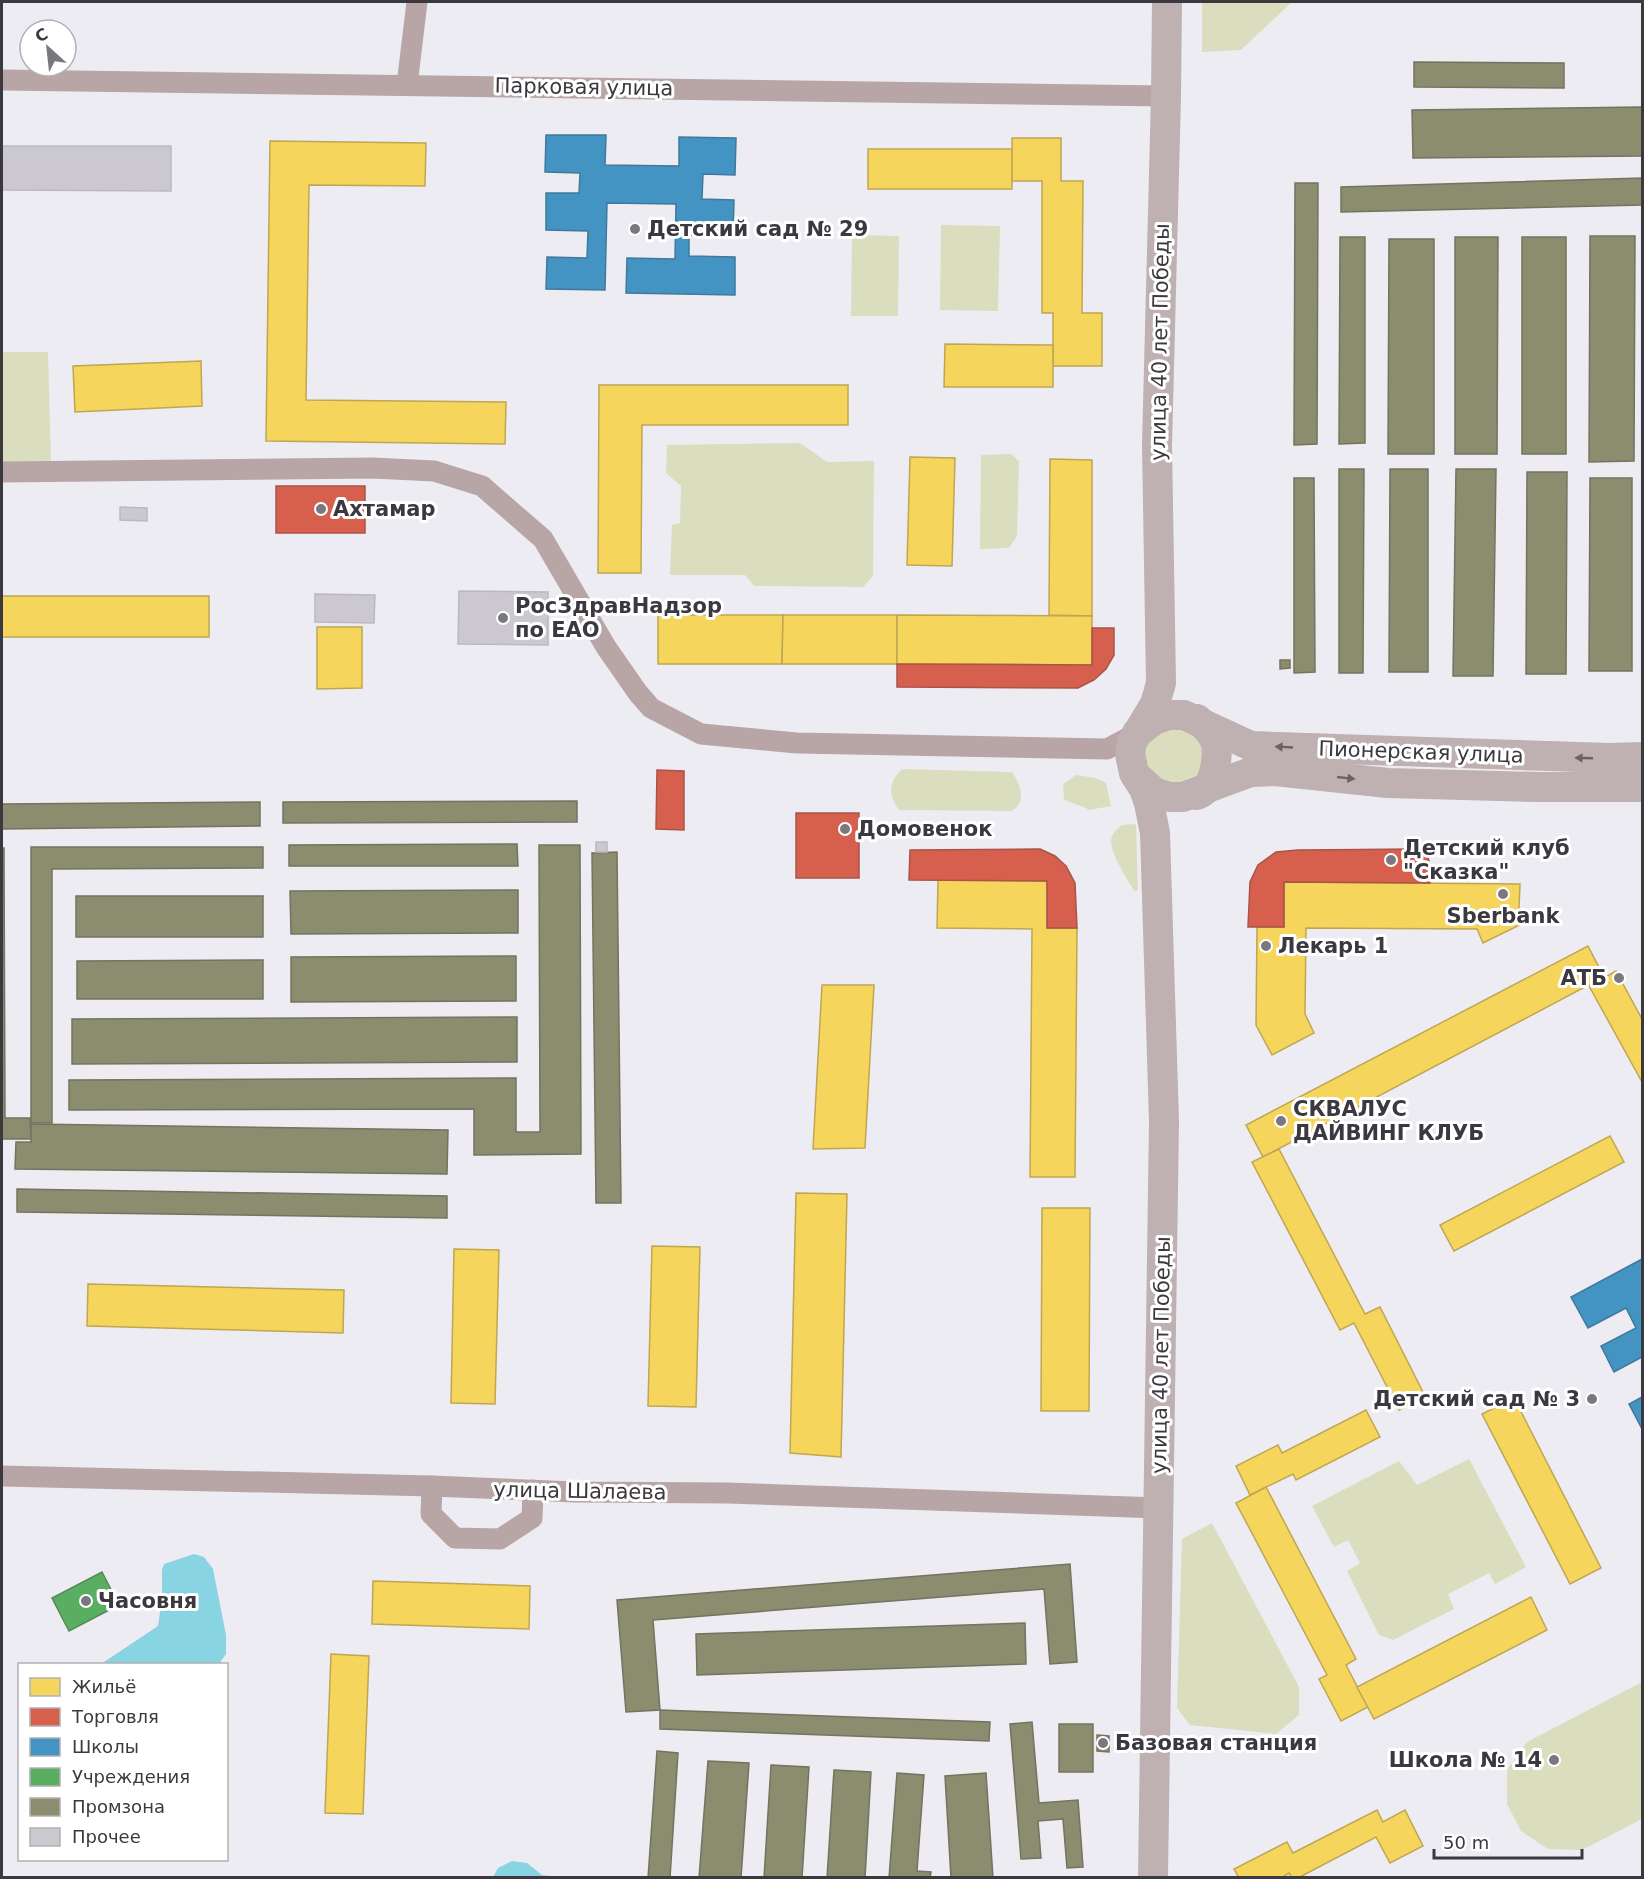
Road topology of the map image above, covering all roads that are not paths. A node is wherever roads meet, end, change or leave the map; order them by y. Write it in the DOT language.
graph roads {
  1 [pos="417,2"];
  2 [pos="1167,2"];
  3 [pos="2,80"];
  4 [pos="407,85"];
  5 [pos="1166,96"];
  6 [pos="2,472"];
  7 [pos="1161,683"];
  8 [pos="1204,725"];
  9 [pos="1137,734"];
  10 [pos="1107,749"];
  11 [pos="1642,757"];
  12 [pos="1134,774"];
  13 [pos="1642,787"];
  14 [pos="1207,789"];
  15 [pos="1155,833"];
  16 [pos="2,1476"];
  17 [pos="432,1486"];
  18 [pos="533,1490"];
  19 [pos="1158,1508"];
  20 [pos="1153,1878"];
  1 -- 4 [label="street"];
  2 -- 5 [label="main road, улица 40 лет Победы"];
  3 -- 4 [label="street, Парковая улица"];
  4 -- 5 [label="street, Парковая улица"];
  5 -- 7 [label="main road, улица 40 лет Победы"];
  6 -- 10 [label="street"];
  7 -- 8 [label="main road"];
  7 -- 9 [label="main road"];
  8 -- 9 [label="main road"];
  11 -- 8 [label="main road, Пионерская улица, one-way"];
  8 -- 14 [label="main road"];
  9 -- 10 [label="street"];
  9 -- 12 [label="main road"];
  10 -- 12 [label="street"];
  12 -- 14 [label="main road"];
  12 -- 15 [label="main road, улица 40 лет Победы"];
  14 -- 13 [label="main road, Пионерская улица, one-way"];
  14 -- 15 [label="main road"];
  15 -- 19 [label="main road, улица 40 лет Победы"];
  16 -- 17 [label="street, улица Шалаева"];
  17 -- 18 [label="street, улица Шалаева"];
  17 -- 18 [label="street"];
  18 -- 19 [label="street, улица Шалаева"];
  19 -- 20 [label="main road, улица 40 лет Победы"];
}
